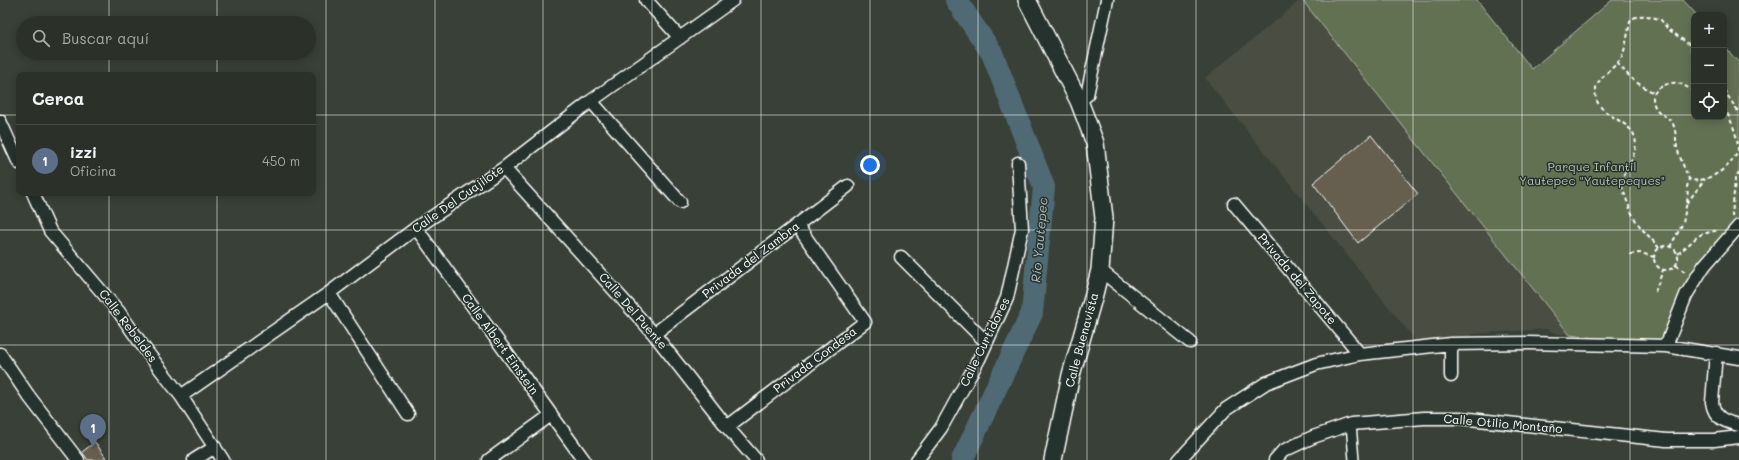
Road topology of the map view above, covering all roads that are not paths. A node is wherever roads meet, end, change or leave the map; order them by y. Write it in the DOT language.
graph roads {
  1 [pos="646,0"];
  2 [pos="733,0"];
  3 [pos="1027,0"];
  4 [pos="1037,0"];
  5 [pos="1107,0"];
  6 [pos="680,38"];
  7 [pos="1083,98"];
  8 [pos="591,101"];
  9 [pos="0,121"];
  10 [pos="16,156"];
  11 [pos="1018,163"];
  12 [pos="504,168"];
  13 [pos="848,186"];
  14 [pos="34,196"];
  15 [pos="680,202"];
  16 [pos="1234,204"];
  17 [pos="1735,223"];
  18 [pos="797,225"];
  19 [pos="416,228"];
  20 [pos="901,257"];
  21 [pos="1104,273"];
  22 [pos="329,293"];
  23 [pos="654,334"];
  24 [pos="986,342"];
  25 [pos="1190,342"];
  26 [pos="1451,344"];
  27 [pos="1666,346"];
  28 [pos="1716,353"];
  29 [pos="0,354"];
  30 [pos="1360,354"];
  31 [pos="1739,358"];
  32 [pos="1452,376"];
  33 [pos="181,396"];
  34 [pos="408,414"];
  35 [pos="551,415"];
  36 [pos="1352,424"];
  37 [pos="1739,425"];
  38 [pos="728,427"];
  39 [pos="1739,437"];
  40 [pos="216,447"];
  41 [pos="78,460"];
  42 [pos="194,460"];
  43 [pos="224,460"];
  44 [pos="489,460"];
  45 [pos="584,460"];
  46 [pos="756,460"];
  47 [pos="917,460"];
  48 [pos="1053,460"];
  49 [pos="1062,460"];
  50 [pos="1179,460"];
  51 [pos="1275,460"];
  52 [pos="1354,460"];
  1 -- 6 [label="street"];
  2 -- 6 [label="street, Calle Del Cuajilote"];
  3 -- 7 [label="main road"];
  4 -- 7 [label="main road"];
  5 -- 7 [label="street"];
  6 -- 8 [label="street, Calle Del Cuajilote"];
  7 -- 21 [label="main road, Calle Buenavista"];
  8 -- 12 [label="street, Calle Del Cuajilote"];
  8 -- 15 [label="street"];
  9 -- 10 [label="street"];
  11 -- 24 [label="street, Calle Curtidores"];
  12 -- 19 [label="street, Calle Del Cuajilote"];
  12 -- 23 [label="street, Calle Del Puente"];
  13 -- 18 [label="street, Privada del Zambra"];
  14 -- 33 [label="street, Calle Rebeldes"];
  16 -- 30 [label="street, Privada del Zapote"];
  17 -- 27 [label="street"];
  18 -- 23 [label="street, Privada del Zambra"];
  18 -- 38 [label="street, Privada Condesa"];
  19 -- 22 [label="street, Calle Del Cuajilote"];
  19 -- 35 [label="street, Calle Albert Einstein"];
  20 -- 24 [label="street"];
  21 -- 25 [label="street"];
  21 -- 48 [label="main road, Calle Buenavista"];
  21 -- 49 [label="main road, Calle Buenavista"];
  22 -- 33 [label="street, Calle Del Cuajilote"];
  22 -- 34 [label="street"];
  23 -- 38 [label="street, Calle Del Puente"];
  24 -- 47 [label="street, Calle Curtidores"];
  26 -- 27 [label="street"];
  26 -- 30 [label="street"];
  26 -- 32 [label="street"];
  27 -- 28 [label="street"];
  28 -- 31 [label="street"];
  28 -- 37 [label="street"];
  29 -- 41 [label="street"];
  30 -- 50 [label="street"];
  33 -- 40 [label="street, Calle Rebeldes"];
  35 -- 44 [label="street"];
  35 -- 45 [label="street, Calle Albert Einstein"];
  36 -- 39 [label="street, Calle Otilio Montaño"];
  36 -- 51 [label="street, Calle Otilio Montaño"];
  36 -- 52 [label="street"];
  38 -- 46 [label="street, Calle Del Puente"];
  40 -- 42 [label="street"];
  40 -- 43 [label="street, Calle Rebeldes"];
}
